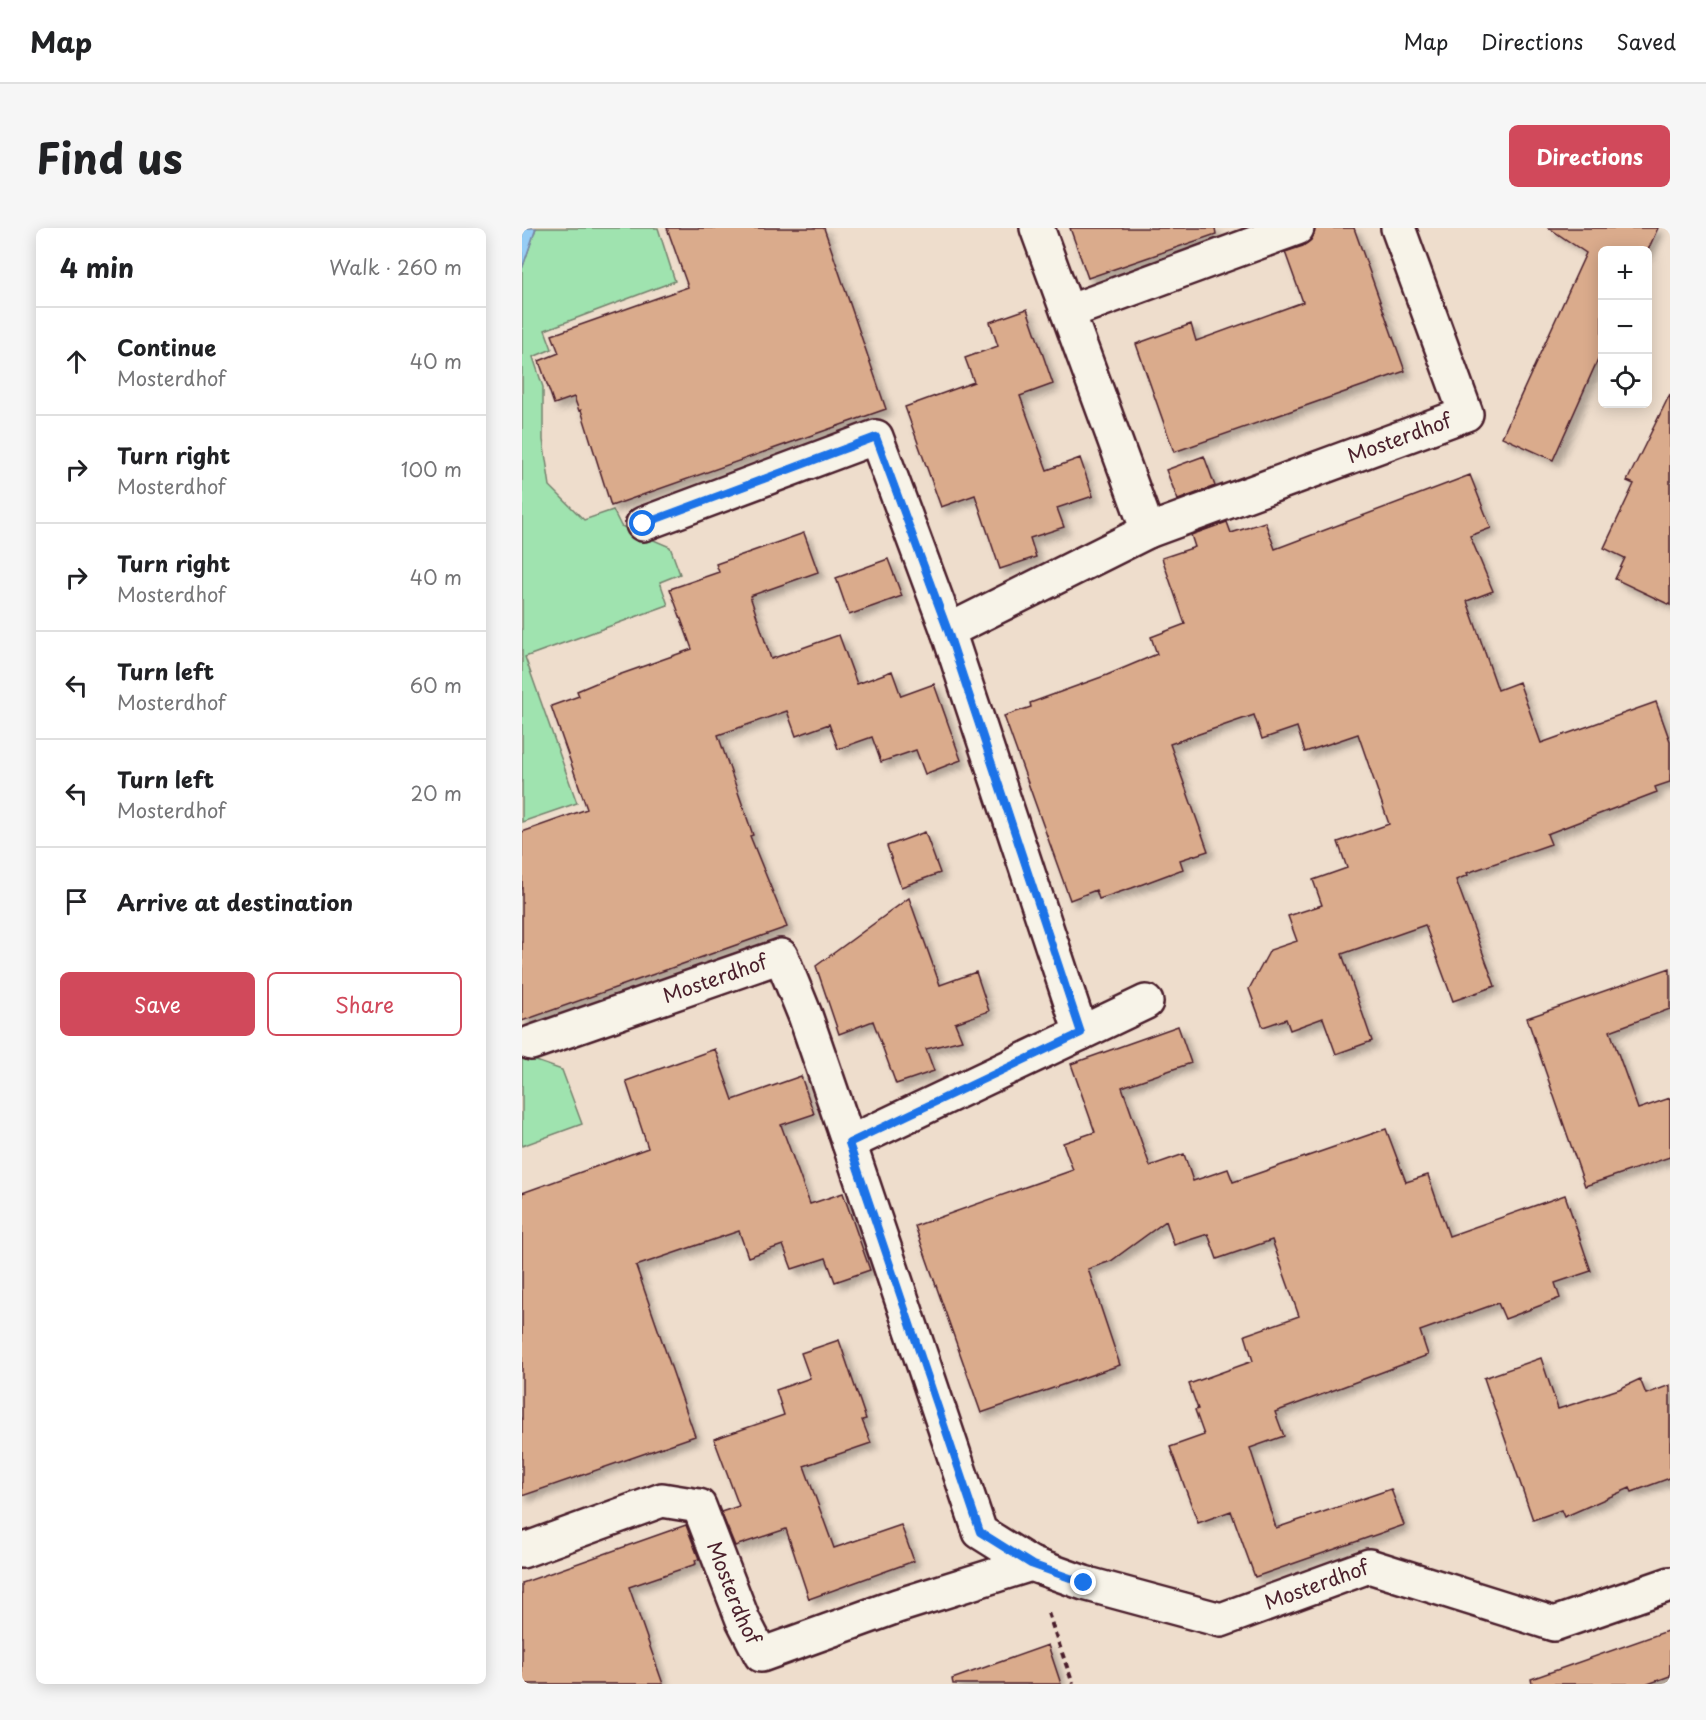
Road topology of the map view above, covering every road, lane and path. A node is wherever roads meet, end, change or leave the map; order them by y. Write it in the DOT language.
graph roads {
  1 [pos="1037,228"];
  2 [pos="1298,228"];
  3 [pos="1398,228"];
  4 [pos="1068,312"];
  5 [pos="643,524"];
  6 [pos="1148,531"];
  7 [pos="948,631"];
  8 [pos="1146,1002"];
  9 [pos="1081,1033"];
  10 [pos="531,1043"];
  11 [pos="849,1143"];
  12 [pos="522,1551"];
  13 [pos="1031,1564"];
  14 [pos="1670,1584"];
  15 [pos="1073,1684"];
  1 -- 4 [label="street"];
  2 -- 4 [label="street"];
  3 -- 6 [label="street, Mosterdhof"];
  4 -- 6 [label="street"];
  5 -- 7 [label="street"];
  6 -- 7 [label="street, Mosterdhof"];
  7 -- 9 [label="street"];
  8 -- 9 [label="street"];
  9 -- 11 [label="street"];
  10 -- 11 [label="street, Mosterdhof"];
  11 -- 13 [label="street, Mosterdhof"];
  12 -- 13 [label="street, Mosterdhof"];
  13 -- 14 [label="street, Mosterdhof"];
  13 -- 15 [label="path"];
}
